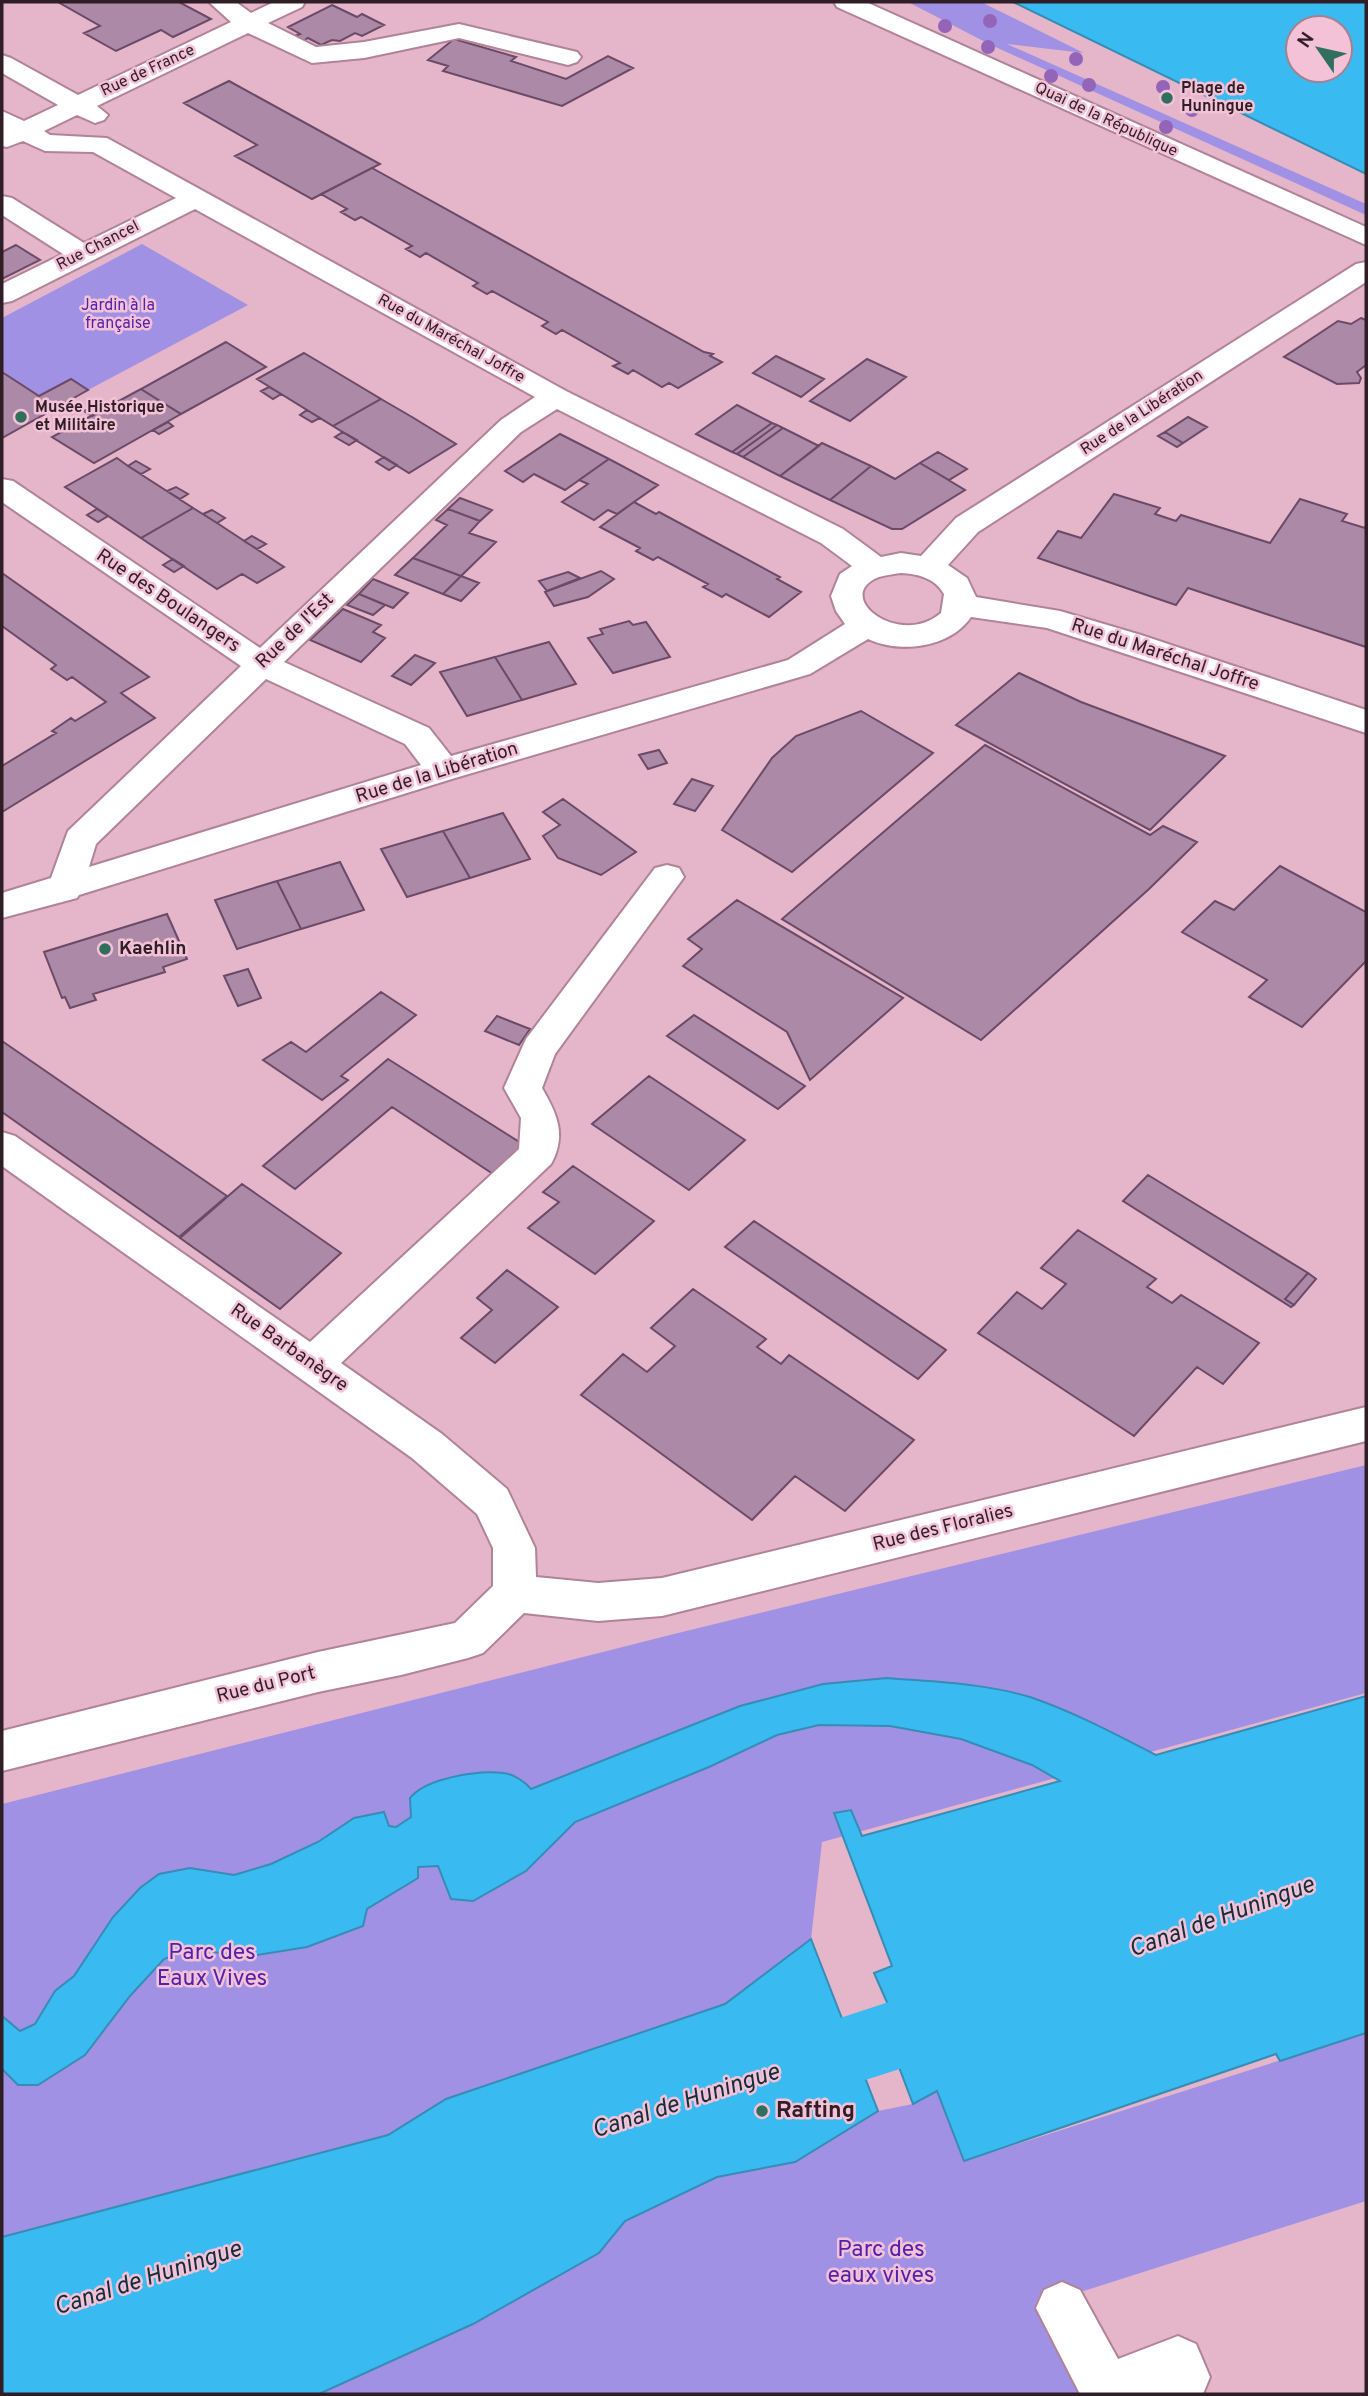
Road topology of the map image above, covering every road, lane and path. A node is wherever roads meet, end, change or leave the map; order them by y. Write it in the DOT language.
graph roads {
  1 [pos="221,2"];
  2 [pos="293,2"];
  3 [pos="846,2"];
  4 [pos="248,23"];
  5 [pos="568,57"];
  6 [pos="2,63"];
  7 [pos="77,105"];
  8 [pos="9,130"];
  9 [pos="98,144"];
  10 [pos="194,199"];
  11 [pos="2,204"];
  12 [pos="1366,237"];
  13 [pos="83,254"];
  14 [pos="1366,270"];
  15 [pos="2,295"];
  16 [pos="556,397"];
  17 [pos="2,488"];
  18 [pos="874,567"];
  19 [pos="929,567"];
  20 [pos="960,605"];
  21 [pos="865,626"];
  22 [pos="261,664"];
  23 [pos="1366,722"];
  24 [pos="443,770"];
  25 [pos="667,877"];
  26 [pos="65,889"];
  27 [pos="2,906"];
  28 [pos="2,1146"];
  29 [pos="312,1365"];
  30 [pos="1366,1424"];
  31 [pos="515,1593"];
  32 [pos="2,1751"];
  33 [pos="1062,2308"];
  34 [pos="1184,2377"];
  1 -- 4 [label="street"];
  2 -- 4 [label="street, Rue de France"];
  3 -- 12 [label="street, Quai de la République"];
  4 -- 5 [label="street"];
  4 -- 7 [label="street, Rue de France"];
  6 -- 7 [label="street"];
  7 -- 8 [label="street, Rue de France"];
  7 -- 9 [label="street"];
  8 -- 9 [label="street, Rue du Maréchal Joffre"];
  9 -- 10 [label="street, Rue du Maréchal Joffre"];
  10 -- 13 [label="street, Rue Chancel"];
  10 -- 16 [label="street, Rue du Maréchal Joffre"];
  11 -- 13 [label="street"];
  13 -- 15 [label="street, Rue Chancel"];
  14 -- 19 [label="street, Rue de la Libération"];
  16 -- 18 [label="street, Rue du Maréchal Joffre"];
  16 -- 22 [label="street, Rue de l'Est"];
  17 -- 22 [label="street, Rue des Boulangers"];
  18 -- 19 [label="street"];
  18 -- 21 [label="street"];
  19 -- 20 [label="street"];
  20 -- 21 [label="street"];
  20 -- 23 [label="street, Rue du Maréchal Joffre"];
  21 -- 24 [label="street, Rue de la Libération"];
  22 -- 24 [label="street, Rue des Boulangers"];
  22 -- 26 [label="street, Rue de l'Est"];
  24 -- 26 [label="street, Rue de la Libération"];
  25 -- 29 [label="street"];
  26 -- 27 [label="street, Rue de la Libération"];
  28 -- 29 [label="street, Rue Barbanègre"];
  29 -- 31 [label="street, Rue Barbanègre"];
  30 -- 31 [label="street, Rue des Floralies"];
  31 -- 32 [label="street, Rue du Port"];
  33 -- 34 [label="street"];
}
